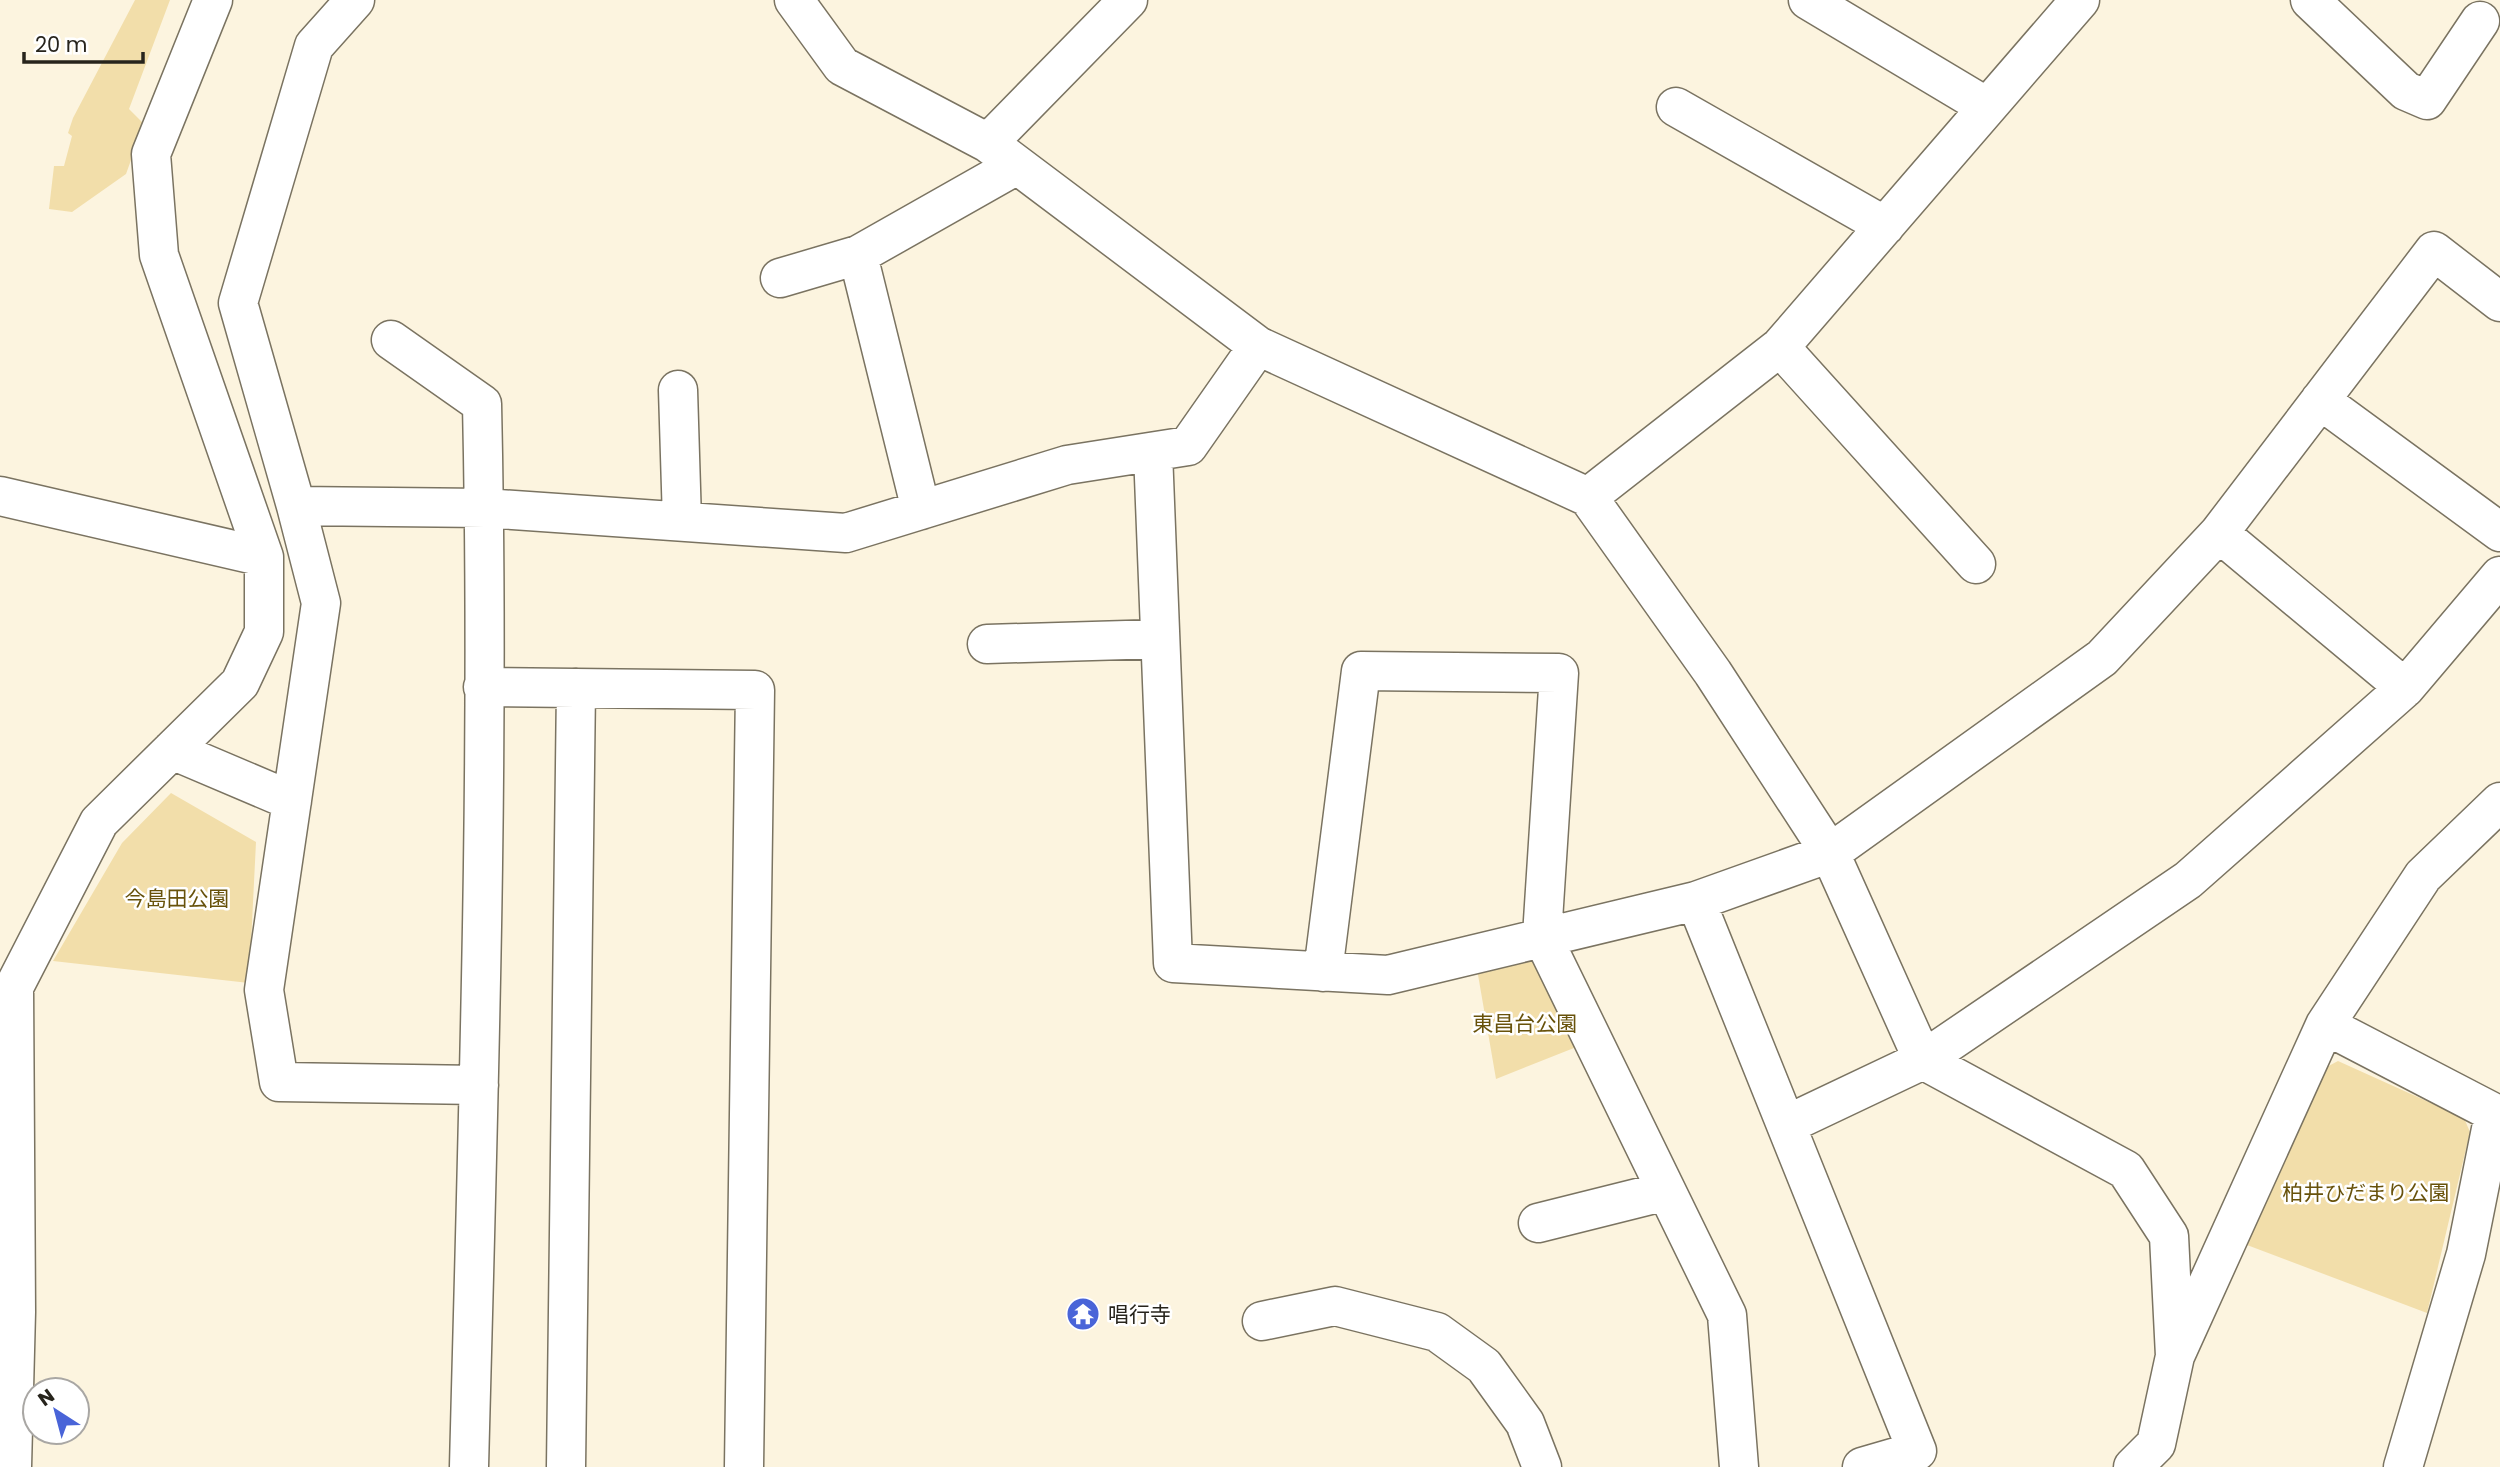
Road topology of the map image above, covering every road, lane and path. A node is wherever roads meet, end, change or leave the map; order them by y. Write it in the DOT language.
graph roads {
  1 [pos="213,0"];
  2 [pos="355,0"];
  3 [pos="794,0"];
  4 [pos="1128,0"];
  5 [pos="1808,0"];
  6 [pos="2080,0"];
  7 [pos="2310,0"];
  8 [pos="2480,17"];
  9 [pos="1676,107"];
  10 [pos="1987,107"];
  11 [pos="1002,154"];
  12 [pos="1885,226"];
  13 [pos="858,255"];
  14 [pos="780,278"];
  15 [pos="2500,302"];
  16 [pos="391,340"];
  17 [pos="1258,346"];
  18 [pos="1780,347"];
  19 [pos="678,390"];
  20 [pos="2320,400"];
  21 [pos="1153,452"];
  22 [pos="0,496"];
  23 [pos="1588,497"];
  24 [pos="296,506"];
  25 [pos="484,508"];
  26 [pos="921,510"];
  27 [pos="682,521"];
  28 [pos="2219,533"];
  29 [pos="2500,533"];
  30 [pos="264,557"];
  31 [pos="1976,564"];
  32 [pos="2500,576"];
  33 [pos="1160,639"];
  34 [pos="987,643"];
  35 [pos="483,687"];
  36 [pos="576,688"];
  37 [pos="2405,688"];
  38 [pos="172,750"];
  39 [pos="292,801"];
  40 [pos="2500,802"];
  41 [pos="1830,853"];
  42 [pos="1696,901"];
  43 [pos="1542,936"];
  44 [pos="1323,972"];
  45 [pos="2325,1025"];
  46 [pos="1923,1059"];
  47 [pos="478,1084"];
  48 [pos="2497,1115"];
  49 [pos="1787,1125"];
  50 [pos="1667,1191"];
  51 [pos="1538,1223"];
  52 [pos="8,1268"];
  53 [pos="1262,1321"];
  54 [pos="2175,1356"];
  55 [pos="12,1467"];
  56 [pos="469,1467"];
  57 [pos="566,1467"];
  58 [pos="744,1467"];
  59 [pos="1542,1467"];
  60 [pos="1739,1467"];
  61 [pos="1862,1467"];
  62 [pos="2133,1467"];
  63 [pos="2403,1467"];
  1 -- 30 [label="street"];
  2 -- 24 [label="street"];
  3 -- 11 [label="street"];
  4 -- 11 [label="street"];
  5 -- 10 [label="street"];
  6 -- 10 [label="street"];
  7 -- 8 [label="street"];
  9 -- 12 [label="street"];
  10 -- 12 [label="street"];
  11 -- 13 [label="street"];
  11 -- 17 [label="street"];
  12 -- 18 [label="street"];
  13 -- 14 [label="street"];
  13 -- 26 [label="street"];
  15 -- 20 [label="street"];
  16 -- 25 [label="street"];
  17 -- 21 [label="street"];
  17 -- 23 [label="street"];
  18 -- 23 [label="street"];
  18 -- 31 [label="street"];
  19 -- 27 [label="street"];
  20 -- 28 [label="street"];
  20 -- 29 [label="street"];
  21 -- 26 [label="street"];
  21 -- 33 [label="street"];
  22 -- 30 [label="street"];
  23 -- 41 [label="street"];
  24 -- 25 [label="street"];
  24 -- 39 [label="street"];
  25 -- 27 [label="street"];
  25 -- 35 [label="street"];
  26 -- 27 [label="street"];
  28 -- 37 [label="street"];
  28 -- 41 [label="street"];
  30 -- 38 [label="street"];
  32 -- 37 [label="street"];
  33 -- 34 [label="street"];
  33 -- 44 [label="street"];
  35 -- 36 [label="street"];
  35 -- 47 [label="street"];
  36 -- 57 [label="street"];
  36 -- 58 [label="street"];
  37 -- 46 [label="street"];
  38 -- 39 [label="street"];
  38 -- 52 [label="street"];
  39 -- 47 [label="street"];
  40 -- 45 [label="street"];
  41 -- 42 [label="street"];
  41 -- 46 [label="street"];
  42 -- 43 [label="street"];
  42 -- 49 [label="street"];
  43 -- 44 [label="street"];
  43 -- 44 [label="street"];
  43 -- 50 [label="street"];
  45 -- 48 [label="street"];
  45 -- 54 [label="street"];
  46 -- 49 [label="street"];
  46 -- 54 [label="street"];
  47 -- 56 [label="street"];
  48 -- 63 [label="street"];
  49 -- 61 [label="street"];
  50 -- 51 [label="street"];
  50 -- 60 [label="street"];
  52 -- 55 [label="street"];
  53 -- 59 [label="street"];
  54 -- 62 [label="street"];
}
